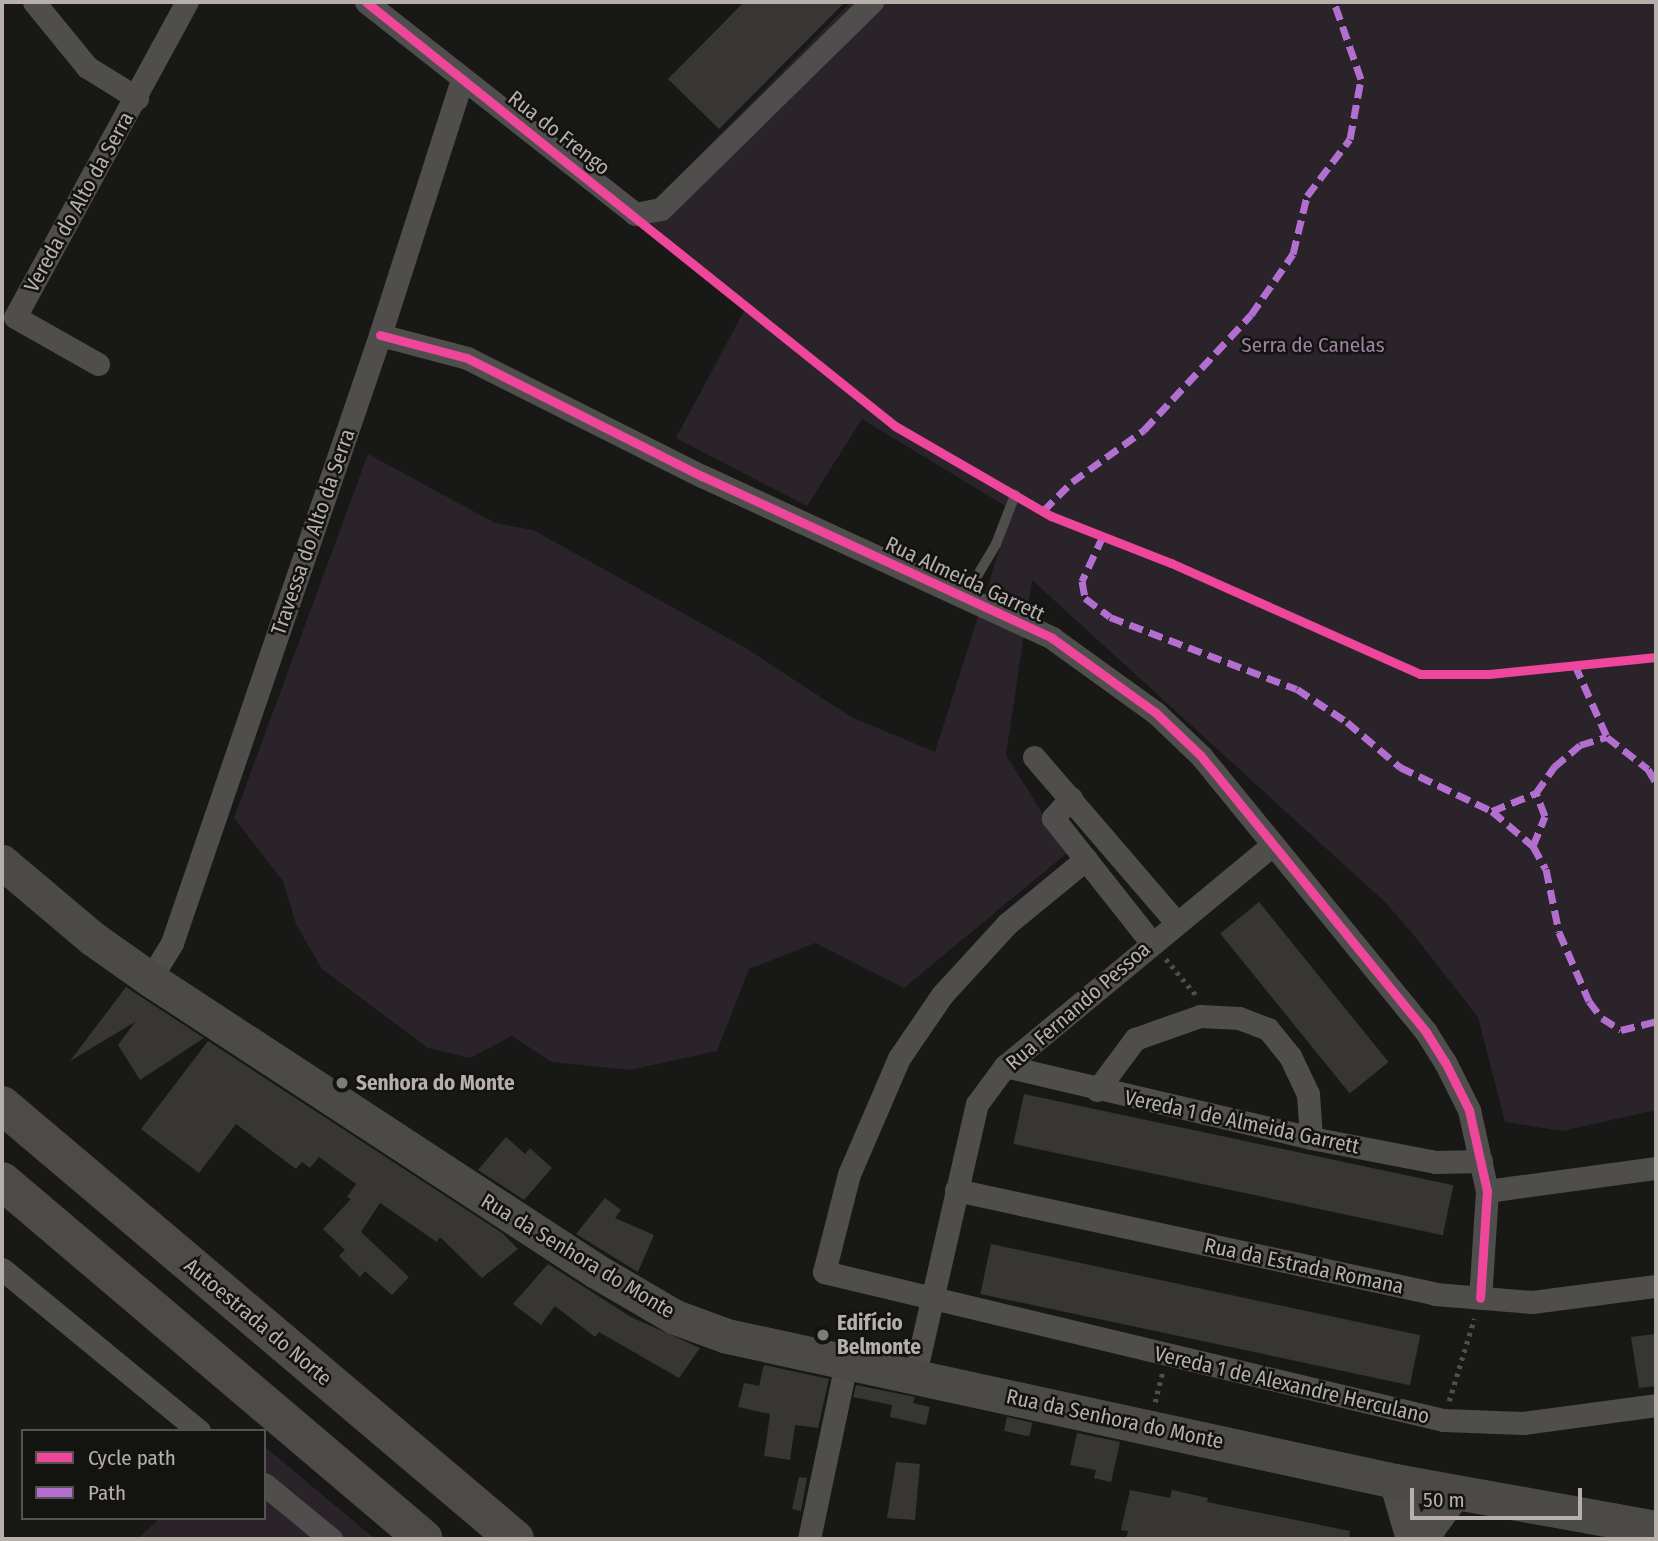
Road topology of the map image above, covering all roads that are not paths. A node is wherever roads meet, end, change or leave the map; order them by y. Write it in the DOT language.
graph roads {
  1 [pos="34,2"];
  2 [pos="187,2"];
  3 [pos="366,2"];
  4 [pos="872,2"];
  5 [pos="462,79"];
  6 [pos="137,98"];
  7 [pos="380,335"];
  8 [pos="98,364"];
  9 [pos="1015,495"];
  10 [pos="964,598"];
  11 [pos="1034,757"];
  12 [pos="1071,798"];
  13 [pos="1272,845"];
  14 [pos="1086,859"];
  15 [pos="4,869"];
  16 [pos="1176,922"];
  17 [pos="1151,942"];
  18 [pos="150,979"];
  19 [pos="1005,1066"];
  20 [pos="1097,1090"];
  21 [pos="2,1105"];
  22 [pos="1311,1138"];
  23 [pos="1481,1161"];
  24 [pos="1656,1168"];
  25 [pos="2,1181"];
  26 [pos="956,1190"];
  27 [pos="1487,1191"];
  28 [pos="2,1269"];
  29 [pos="1656,1286"];
  30 [pos="1480,1298"];
  31 [pos="932,1299"];
  32 [pos="847,1360"];
  33 [pos="915,1374"];
  34 [pos="1656,1405"];
  35 [pos="197,1429"];
  36 [pos="1395,1481"];
  37 [pos="266,1486"];
  38 [pos="1457,1492"];
  39 [pos="1656,1528"];
  40 [pos="331,1539"];
  41 [pos="424,1539"];
  42 [pos="515,1539"];
  43 [pos="809,1539"];
  44 [pos="1412,1539"];
  45 [pos="1422,1539"];
  1 -- 6 [label="street"];
  2 -- 6 [label="street, Vereda do Alto da Serra"];
  3 -- 5 [label="street, Rua do Frengo"];
  4 -- 5 [label="street, Rua do Frengo"];
  5 -- 7 [label="street, Travessa do Alto da Serra"];
  6 -- 8 [label="street, Vereda do Alto da Serra"];
  7 -- 10 [label="street, Rua Almeida Garrett"];
  7 -- 18 [label="street, Travessa do Alto da Serra"];
  9 -- 10 [label="lane"];
  10 -- 13 [label="street, Rua Almeida Garrett"];
  11 -- 12 [label="street"];
  12 -- 14 [label="street"];
  12 -- 16 [label="street"];
  13 -- 16 [label="street, Rua Fernando Pessoa"];
  13 -- 23 [label="street, Rua Almeida Garrett"];
  14 -- 17 [label="street"];
  14 -- 31 [label="street, Vereda 1 de Alexandre Herculano"];
  15 -- 18 [label="main road, Rua da Senhora do Monte"];
  16 -- 17 [label="street, Rua Fernando Pessoa"];
  17 -- 19 [label="street, Rua Fernando Pessoa"];
  18 -- 32 [label="main road, Rua da Senhora do Monte"];
  19 -- 20 [label="street, Vereda 1 de Almeida Garrett"];
  19 -- 26 [label="street, Rua Fernando Pessoa"];
  20 -- 22 [label="street, Vereda 1 de Almeida Garrett"];
  20 -- 22 [label="street"];
  21 -- 42 [label="highway, Autoestrada do Norte"];
  22 -- 23 [label="street, Vereda 1 de Almeida Garrett"];
  23 -- 27 [label="street, Rua Almeida Garrett"];
  24 -- 27 [label="street"];
  25 -- 41 [label="highway"];
  26 -- 30 [label="street, Rua da Estrada Romana"];
  26 -- 31 [label="street, Rua Fernando Pessoa"];
  27 -- 30 [label="street, Rua Almeida Garrett"];
  28 -- 35 [label="street"];
  29 -- 30 [label="street, Rua da Estrada Romana"];
  31 -- 33 [label="street, Rua Fernando Pessoa"];
  31 -- 34 [label="street, Vereda 1 de Alexandre Herculano"];
  32 -- 33 [label="main road, Rua da Senhora do Monte"];
  32 -- 43 [label="street"];
  33 -- 36 [label="main road, Rua da Senhora do Monte"];
  36 -- 38 [label="main road, Rua da Senhora do Monte"];
  36 -- 44 [label="street"];
  37 -- 40 [label="street"];
  38 -- 39 [label="main road, Rua da Senhora do Monte"];
  38 -- 45 [label="street"];
}
